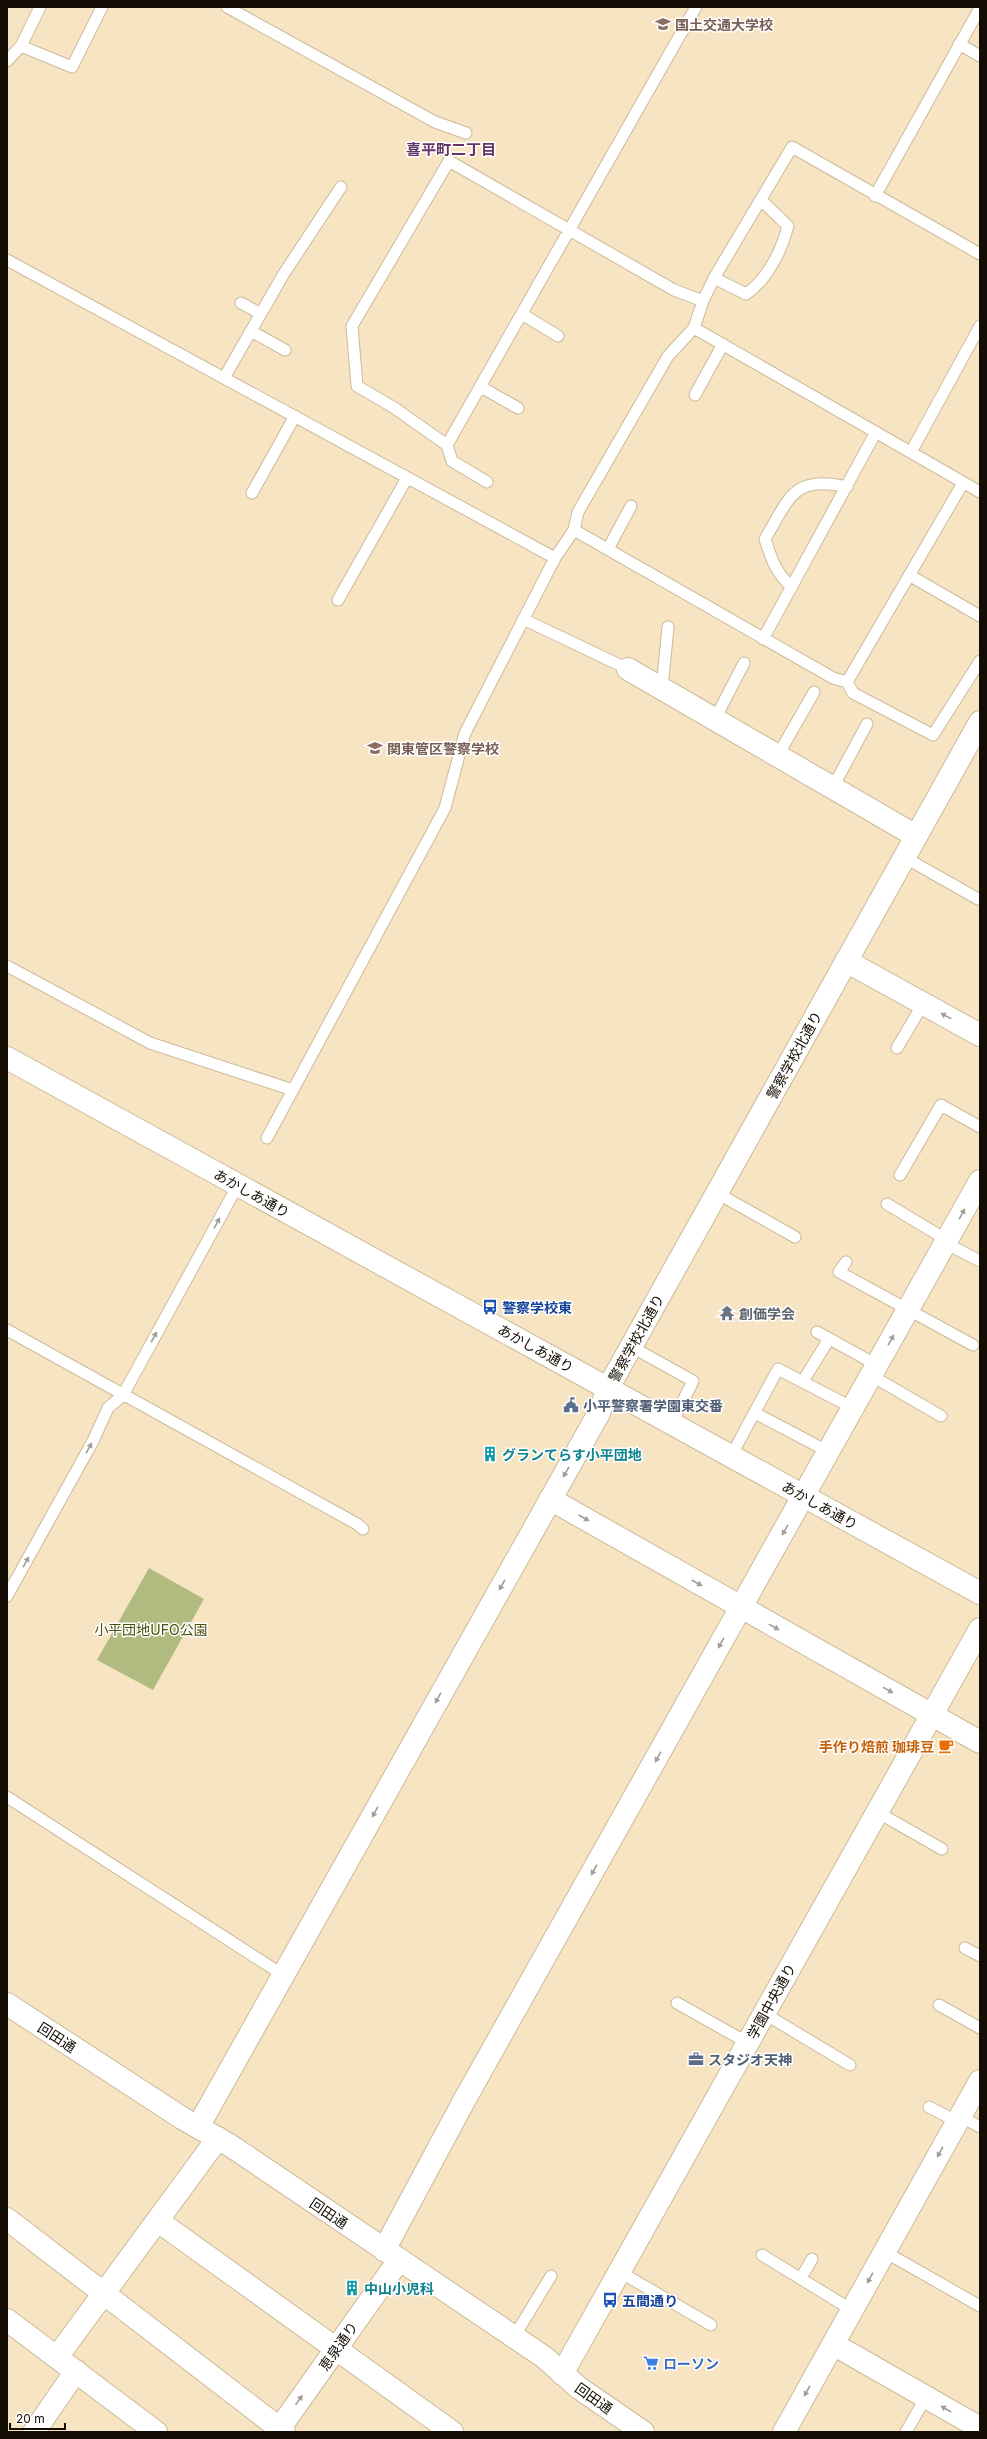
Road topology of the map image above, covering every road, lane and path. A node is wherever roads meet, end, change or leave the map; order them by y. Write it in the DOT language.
graph roads {
  1 [pos="40,7"];
  2 [pos="102,7"];
  3 [pos="227,7"];
  4 [pos="696,7"];
  5 [pos="980,8"];
  6 [pos="959,44"];
  7 [pos="21,46"];
  8 [pos="980,56"];
  9 [pos="7,61"];
  10 [pos="466,133"];
  11 [pos="341,187"];
  12 [pos="875,196"];
  13 [pos="761,200"];
  14 [pos="571,230"];
  15 [pos="977,252"];
  16 [pos="7,260"];
  17 [pos="714,278"];
  18 [pos="703,301"];
  19 [pos="240,303"];
  20 [pos="261,314"];
  21 [pos="522,314"];
  22 [pos="980,326"];
  23 [pos="694,328"];
  24 [pos="251,331"];
  25 [pos="558,336"];
  26 [pos="723,344"];
  27 [pos="285,350"];
  28 [pos="224,378"];
  29 [pos="481,387"];
  30 [pos="695,395"];
  31 [pos="518,408"];
  32 [pos="295,416"];
  33 [pos="876,432"];
  34 [pos="447,445"];
  35 [pos="911,452"];
  36 [pos="407,478"];
  37 [pos="486,482"];
  38 [pos="963,483"];
  39 [pos="847,487"];
  40 [pos="980,492"];
  41 [pos="252,493"];
  42 [pos="631,506"];
  43 [pos="574,530"];
  44 [pos="608,550"];
  45 [pos="555,558"];
  46 [pos="909,575"];
  47 [pos="792,587"];
  48 [pos="338,600"];
  49 [pos="980,616"];
  50 [pos="523,619"];
  51 [pos="668,628"];
  52 [pos="763,639"];
  53 [pos="980,661"];
  54 [pos="744,663"];
  55 [pos="628,669"];
  56 [pos="846,682"];
  57 [pos="662,688"];
  58 [pos="814,692"];
  59 [pos="715,719"];
  60 [pos="980,722"];
  61 [pos="867,724"];
  62 [pos="778,756"];
  63 [pos="833,787"];
  64 [pos="916,836"];
  65 [pos="904,858"];
  66 [pos="978,899"];
  67 [pos="846,960"];
  68 [pos="7,966"];
  69 [pos="923,1004"];
  70 [pos="980,1036"];
  71 [pos="897,1048"];
  72 [pos="7,1058"];
  73 [pos="293,1090"];
  74 [pos="980,1127"];
  75 [pos="267,1138"];
  76 [pos="900,1175"];
  77 [pos="980,1181"];
  78 [pos="238,1185"];
  79 [pos="717,1193"];
  80 [pos="886,1204"];
  81 [pos="795,1237"];
  82 [pos="946,1241"];
  83 [pos="846,1262"];
  84 [pos="980,1262"];
  85 [pos="908,1309"];
  86 [pos="7,1330"];
  87 [pos="817,1332"];
  88 [pos="829,1339"];
  89 [pos="973,1345"];
  90 [pos="630,1346"];
  91 [pos="875,1370"];
  92 [pos="803,1381"];
  93 [pos="608,1388"];
  94 [pos="123,1395"];
  95 [pos="853,1408"];
  96 [pos="755,1413"];
  97 [pos="941,1416"];
  98 [pos="672,1423"];
  99 [pos="829,1452"];
  100 [pos="731,1456"];
  101 [pos="804,1496"];
  102 [pos="550,1499"];
  103 [pos="363,1529"];
  104 [pos="980,1593"];
  105 [pos="7,1596"];
  106 [pos="740,1608"];
  107 [pos="980,1629"];
  108 [pos="933,1714"];
  109 [pos="980,1742"];
  110 [pos="7,1797"];
  111 [pos="877,1812"];
  112 [pos="942,1849"];
  113 [pos="965,1948"];
  114 [pos="980,1956"];
  115 [pos="283,1975"];
  116 [pos="677,2003"];
  117 [pos="7,2004"];
  118 [pos="939,2005"];
  119 [pos="765,2014"];
  120 [pos="980,2028"];
  121 [pos="748,2043"];
  122 [pos="850,2065"];
  123 [pos="980,2081"];
  124 [pos="929,2107"];
  125 [pos="959,2119"];
  126 [pos="198,2127"];
  127 [pos="980,2127"];
  128 [pos="218,2138"];
  129 [pos="7,2219"];
  130 [pos="158,2221"];
  131 [pos="885,2252"];
  132 [pos="391,2255"];
  133 [pos="762,2255"];
  134 [pos="812,2259"];
  135 [pos="620,2272"];
  136 [pos="551,2276"];
  137 [pos="801,2278"];
  138 [pos="105,2292"];
  139 [pos="980,2306"];
  140 [pos="852,2310"];
  141 [pos="7,2320"];
  142 [pos="711,2325"];
  143 [pos="514,2337"];
  144 [pos="833,2344"];
  145 [pos="336,2348"];
  146 [pos="57,2357"];
  147 [pos="76,2371"];
  148 [pos="562,2374"];
  149 [pos="926,2397"];
  150 [pos="980,2428"];
  151 [pos="280,2431"];
  152 [pos="34,2432"];
  153 [pos="156,2432"];
  154 [pos="452,2432"];
  155 [pos="644,2432"];
  156 [pos="784,2432"];
  157 [pos="906,2432"];
  1 -- 7 [label="lane"];
  2 -- 7 [label="lane"];
  3 -- 10 [label="lane"];
  4 -- 14 [label="lane"];
  5 -- 6 [label="lane"];
  6 -- 8 [label="lane"];
  6 -- 12 [label="lane"];
  7 -- 9 [label="lane"];
  11 -- 20 [label="lane"];
  12 -- 13 [label="lane"];
  12 -- 15 [label="lane"];
  13 -- 17 [label="lane"];
  13 -- 17 [label="lane"];
  14 -- 18 [label="lane"];
  14 -- 21 [label="lane"];
  14 -- 34 [label="lane"];
  16 -- 28 [label="lane"];
  17 -- 18 [label="lane"];
  18 -- 23 [label="lane"];
  19 -- 20 [label="lane"];
  20 -- 24 [label="lane"];
  21 -- 25 [label="lane"];
  21 -- 29 [label="lane"];
  22 -- 35 [label="lane"];
  23 -- 26 [label="lane"];
  23 -- 43 [label="lane"];
  24 -- 27 [label="lane"];
  24 -- 28 [label="lane"];
  26 -- 30 [label="lane"];
  26 -- 33 [label="lane"];
  28 -- 32 [label="lane"];
  29 -- 31 [label="lane"];
  29 -- 34 [label="lane"];
  32 -- 36 [label="lane"];
  32 -- 41 [label="lane"];
  33 -- 35 [label="lane"];
  33 -- 39 [label="lane"];
  34 -- 37 [label="lane"];
  35 -- 38 [label="lane"];
  36 -- 45 [label="lane"];
  36 -- 48 [label="lane"];
  38 -- 40 [label="lane"];
  38 -- 46 [label="lane"];
  39 -- 47 [label="lane"];
  39 -- 47 [label="lane"];
  42 -- 44 [label="lane"];
  43 -- 44 [label="lane"];
  43 -- 45 [label="lane"];
  44 -- 52 [label="lane"];
  45 -- 50 [label="lane"];
  46 -- 49 [label="lane"];
  46 -- 56 [label="lane"];
  47 -- 52 [label="lane"];
  50 -- 55 [label="lane"];
  50 -- 73 [label="lane"];
  51 -- 57 [label="lane"];
  52 -- 56 [label="lane"];
  53 -- 56 [label="lane"];
  54 -- 59 [label="lane"];
  55 -- 57 [label="street"];
  57 -- 59 [label="street"];
  58 -- 62 [label="lane"];
  59 -- 62 [label="street"];
  60 -- 64 [label="street, 警察学校北通り"];
  61 -- 63 [label="lane"];
  62 -- 63 [label="street"];
  63 -- 64 [label="street"];
  64 -- 65 [label="street, 警察学校北通り"];
  65 -- 66 [label="lane"];
  65 -- 67 [label="street, 警察学校北通り"];
  67 -- 69 [label="street"];
  67 -- 79 [label="street, 警察学校北通り"];
  68 -- 73 [label="lane"];
  70 -- 69 [label="street, one-way"];
  69 -- 71 [label="lane"];
  72 -- 78 [label="street, あかしあ通り"];
  73 -- 75 [label="lane"];
  74 -- 76 [label="lane"];
  82 -- 77 [label="street, 恵泉通り, one-way"];
  78 -- 93 [label="street, あかしあ通り"];
  94 -- 78 [label="lane, one-way"];
  79 -- 81 [label="lane"];
  79 -- 90 [label="street, 警察学校北通り"];
  80 -- 82 [label="lane"];
  82 -- 84 [label="lane"];
  82 -- 85 [label="street, 恵泉通り"];
  83 -- 85 [label="lane"];
  85 -- 89 [label="lane"];
  91 -- 85 [label="street, 恵泉通り, one-way"];
  86 -- 94 [label="lane"];
  87 -- 88 [label="lane"];
  88 -- 91 [label="lane"];
  88 -- 92 [label="lane"];
  90 -- 93 [label="street, 警察学校北通り"];
  90 -- 98 [label="lane"];
  91 -- 95 [label="street, 恵泉通り"];
  91 -- 97 [label="lane"];
  92 -- 95 [label="lane"];
  92 -- 96 [label="lane"];
  93 -- 98 [label="street, あかしあ通り"];
  93 -- 102 [label="street, 警察学校北通り, one-way"];
  94 -- 103 [label="lane"];
  105 -- 94 [label="lane, one-way"];
  95 -- 99 [label="street, 恵泉通り"];
  96 -- 99 [label="lane"];
  96 -- 100 [label="lane"];
  98 -- 100 [label="street, あかしあ通り"];
  99 -- 101 [label="street, 恵泉通り"];
  100 -- 101 [label="street, あかしあ通り"];
  101 -- 104 [label="street, あかしあ通り"];
  101 -- 106 [label="street, 恵泉通り, one-way"];
  102 -- 106 [label="street, one-way"];
  102 -- 115 [label="street, 警察学校北通り, one-way"];
  106 -- 108 [label="street, one-way"];
  106 -- 132 [label="street, 恵泉通り, one-way"];
  107 -- 108 [label="street, 学園中央通り"];
  108 -- 109 [label="street"];
  108 -- 111 [label="street, 学園中央通り"];
  110 -- 115 [label="lane"];
  111 -- 112 [label="lane"];
  111 -- 119 [label="street, 学園中央通り"];
  113 -- 114 [label="lane"];
  115 -- 126 [label="street, 警察学校北通り"];
  116 -- 121 [label="lane"];
  117 -- 126 [label="street, 回田通"];
  118 -- 120 [label="lane"];
  119 -- 121 [label="street, 学園中央通り"];
  119 -- 122 [label="lane"];
  121 -- 135 [label="street, 学園中央通り"];
  123 -- 125 [label="street"];
  124 -- 125 [label="lane"];
  125 -- 127 [label="lane"];
  125 -- 131 [label="street, one-way"];
  126 -- 128 [label="street, 回田通"];
  128 -- 130 [label="street"];
  128 -- 132 [label="street, 回田通"];
  129 -- 138 [label="street"];
  130 -- 138 [label="street"];
  130 -- 145 [label="street"];
  131 -- 139 [label="lane"];
  131 -- 140 [label="street, one-way"];
  132 -- 143 [label="street, 回田通"];
  132 -- 145 [label="street, 恵泉通り"];
  133 -- 137 [label="lane"];
  134 -- 137 [label="lane"];
  135 -- 142 [label="lane"];
  135 -- 148 [label="street, 学園中央通り"];
  136 -- 143 [label="lane"];
  137 -- 140 [label="lane"];
  138 -- 146 [label="street"];
  138 -- 151 [label="street"];
  140 -- 144 [label="street"];
  141 -- 146 [label="street"];
  143 -- 148 [label="street, 回田通"];
  144 -- 149 [label="street"];
  144 -- 156 [label="street, one-way"];
  151 -- 145 [label="street, 恵泉通り, one-way"];
  145 -- 154 [label="street"];
  146 -- 147 [label="street"];
  147 -- 152 [label="street"];
  147 -- 153 [label="street"];
  148 -- 155 [label="street, 回田通"];
  150 -- 149 [label="street, one-way"];
  149 -- 157 [label="lane"];
}
